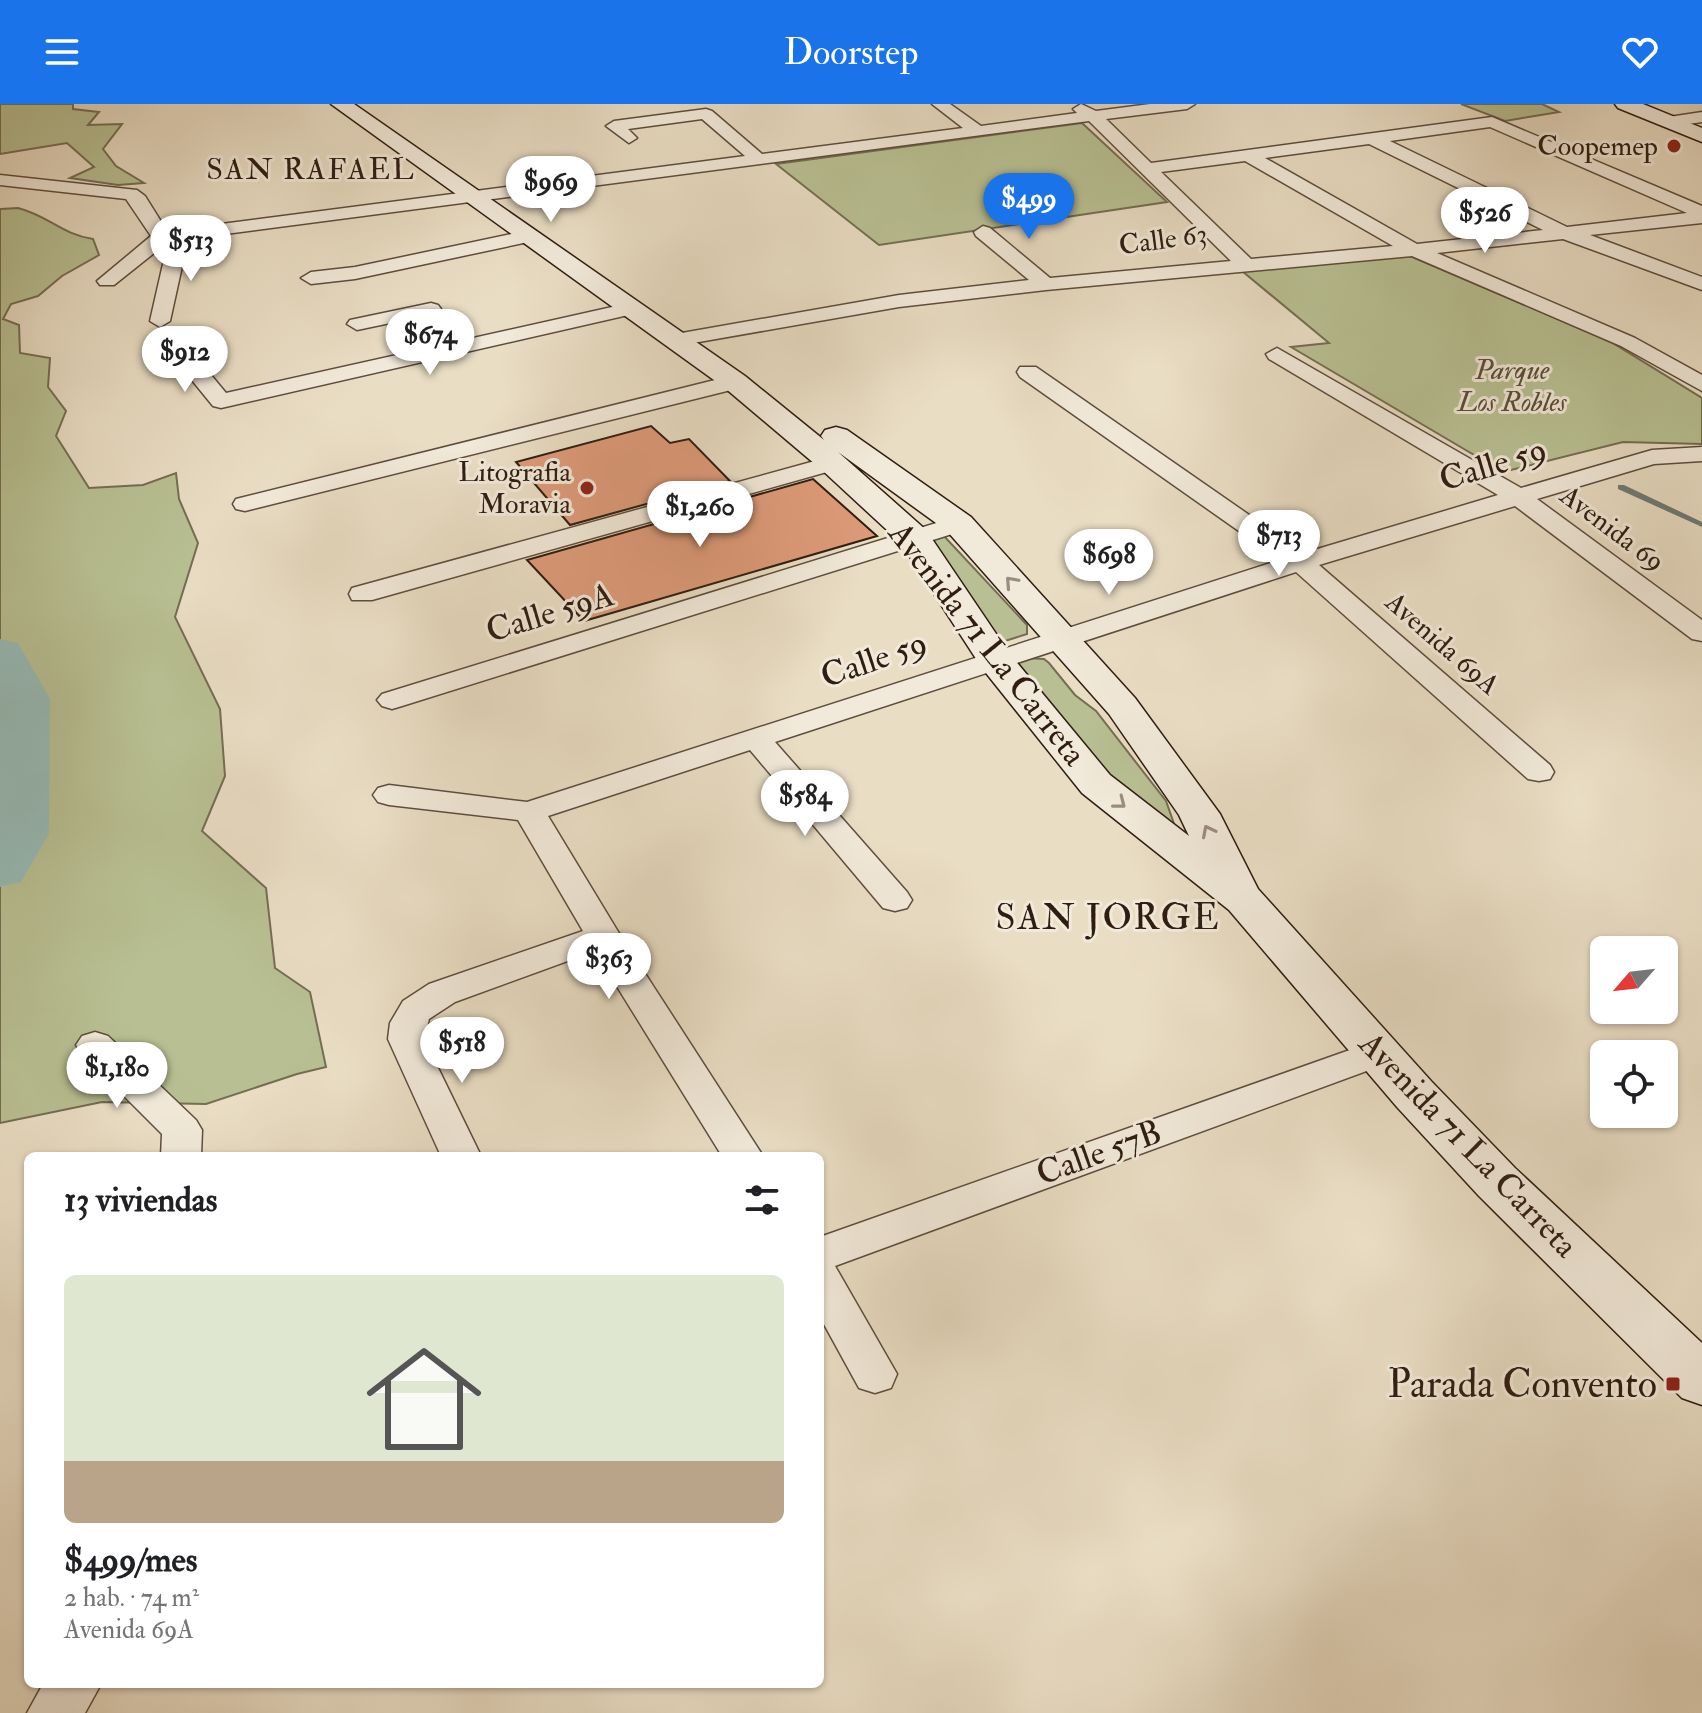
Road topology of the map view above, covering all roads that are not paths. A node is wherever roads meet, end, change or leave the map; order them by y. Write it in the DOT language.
graph roads {
  1 [pos="341,104"];
  2 [pos="940,104"];
  3 [pos="1074,104"];
  4 [pos="1187,104"];
  5 [pos="1625,104"];
  6 [pos="1094,117"];
  7 [pos="1702,117"];
  8 [pos="1669,122"];
  9 [pos="978,131"];
  10 [pos="1702,136"];
  11 [pos="629,138"];
  12 [pos="1371,138"];
  13 [pos="1249,156"];
  14 [pos="759,160"];
  15 [pos="1146,169"];
  16 [pos="0,180"];
  17 [pos="473,198"];
  18 [pos="1700,212"];
  19 [pos="1555,228"];
  20 [pos="983,232"];
  21 [pos="170,236"];
  22 [pos="526,237"];
  23 [pos="1407,246"];
  24 [pos="1243,262"];
  25 [pos="311,278"];
  26 [pos="107,281"];
  27 [pos="1046,284"];
  28 [pos="1702,284"];
  29 [pos="431,309"];
  30 [pos="630,309"];
  31 [pos="399,316"];
  32 [pos="160,321"];
  33 [pos="357,324"];
  34 [pos="676,340"];
  35 [pos="436,352"];
  36 [pos="1277,354"];
  37 [pos="184,357"];
  38 [pos="1028,372"];
  39 [pos="735,382"];
  40 [pos="1702,384"];
  41 [pos="1702,454"];
  42 [pos="833,463"];
  43 [pos="1520,498"];
  44 [pos="245,504"];
  45 [pos="959,524"];
  46 [pos="914,537"];
  47 [pos="1300,562"];
  48 [pos="362,594"];
  49 [pos="1702,633"];
  50 [pos="1063,639"];
  51 [pos="995,660"];
  52 [pos="392,700"];
  53 [pos="757,740"];
  54 [pos="1539,772"];
  55 [pos="389,795"];
  56 [pos="529,812"];
  57 [pos="895,900"];
  58 [pos="1244,900"];
  59 [pos="603,936"];
  60 [pos="95,1045"];
  61 [pos="1378,1053"];
  62 [pos="181,1152"];
  63 [pos="459,1152"];
  64 [pos="740,1152"];
  65 [pos="824,1253"];
  66 [pos="824,1285"];
  67 [pos="875,1374"];
  68 [pos="1702,1380"];
  69 [pos="72,1688"];
  70 [pos="53,1713"];
  1 -- 17 [label="street, Avenida 71 La Carreta"];
  2 -- 9 [label="street"];
  3 -- 6 [label="street"];
  4 -- 6 [label="street"];
  5 -- 8 [label="street"];
  6 -- 9 [label="street"];
  6 -- 15 [label="street"];
  7 -- 8 [label="street"];
  8 -- 10 [label="street"];
  9 -- 14 [label="street"];
  11 -- 14 [label="street"];
  12 -- 13 [label="street"];
  12 -- 18 [label="street"];
  12 -- 19 [label="street"];
  13 -- 15 [label="street"];
  13 -- 23 [label="street"];
  14 -- 17 [label="street"];
  15 -- 24 [label="street"];
  16 -- 21 [label="street"];
  17 -- 21 [label="street"];
  17 -- 22 [label="street, Avenida 71 La Carreta"];
  18 -- 19 [label="street, Calle 63"];
  19 -- 23 [label="street, Calle 63"];
  19 -- 28 [label="street"];
  20 -- 27 [label="street"];
  21 -- 26 [label="street"];
  21 -- 32 [label="street"];
  22 -- 25 [label="street"];
  22 -- 30 [label="street, Avenida 71 La Carreta"];
  23 -- 24 [label="street, Calle 63"];
  23 -- 40 [label="street"];
  24 -- 27 [label="street, Calle 63"];
  27 -- 34 [label="street, Calle 63"];
  29 -- 31 [label="street"];
  30 -- 34 [label="street, Avenida 71 La Carreta"];
  30 -- 35 [label="street"];
  31 -- 33 [label="street"];
  31 -- 35 [label="street"];
  34 -- 39 [label="street, Avenida 71 La Carreta"];
  35 -- 37 [label="street"];
  36 -- 43 [label="street, Avenida 69"];
  38 -- 47 [label="street, Avenida 69A"];
  39 -- 42 [label="street, Avenida 71 La Carreta"];
  39 -- 44 [label="street"];
  39 -- 45 [label="street, Avenida 71 La Carreta"];
  41 -- 43 [label="street, Calle 59"];
  42 -- 46 [label="street, Avenida 71 La Carreta"];
  42 -- 48 [label="street"];
  43 -- 47 [label="street, Calle 59"];
  43 -- 49 [label="street, Avenida 69"];
  45 -- 46 [label="street, Calle 59A"];
  50 -- 45 [label="street, Avenida 71 La Carreta, one-way"];
  46 -- 51 [label="street, Avenida 71 La Carreta"];
  46 -- 52 [label="street, Calle 59A"];
  47 -- 50 [label="street, Calle 59"];
  47 -- 54 [label="street, Avenida 69A"];
  50 -- 51 [label="street, Calle 59"];
  58 -- 50 [label="street, Avenida 71 La Carreta, one-way"];
  51 -- 53 [label="street, Calle 59"];
  51 -- 58 [label="street, Avenida 71 La Carreta, one-way"];
  53 -- 56 [label="street, Calle 59"];
  53 -- 57 [label="street"];
  55 -- 56 [label="street, Calle 59"];
  56 -- 59 [label="street"];
  58 -- 61 [label="street, Avenida 71 La Carreta"];
  59 -- 63 [label="street"];
  59 -- 64 [label="street"];
  60 -- 62 [label="street"];
  61 -- 65 [label="street, Calle 57B"];
  61 -- 68 [label="street, Avenida 71 La Carreta"];
  66 -- 67 [label="street"];
  69 -- 70 [label="street"];
}
